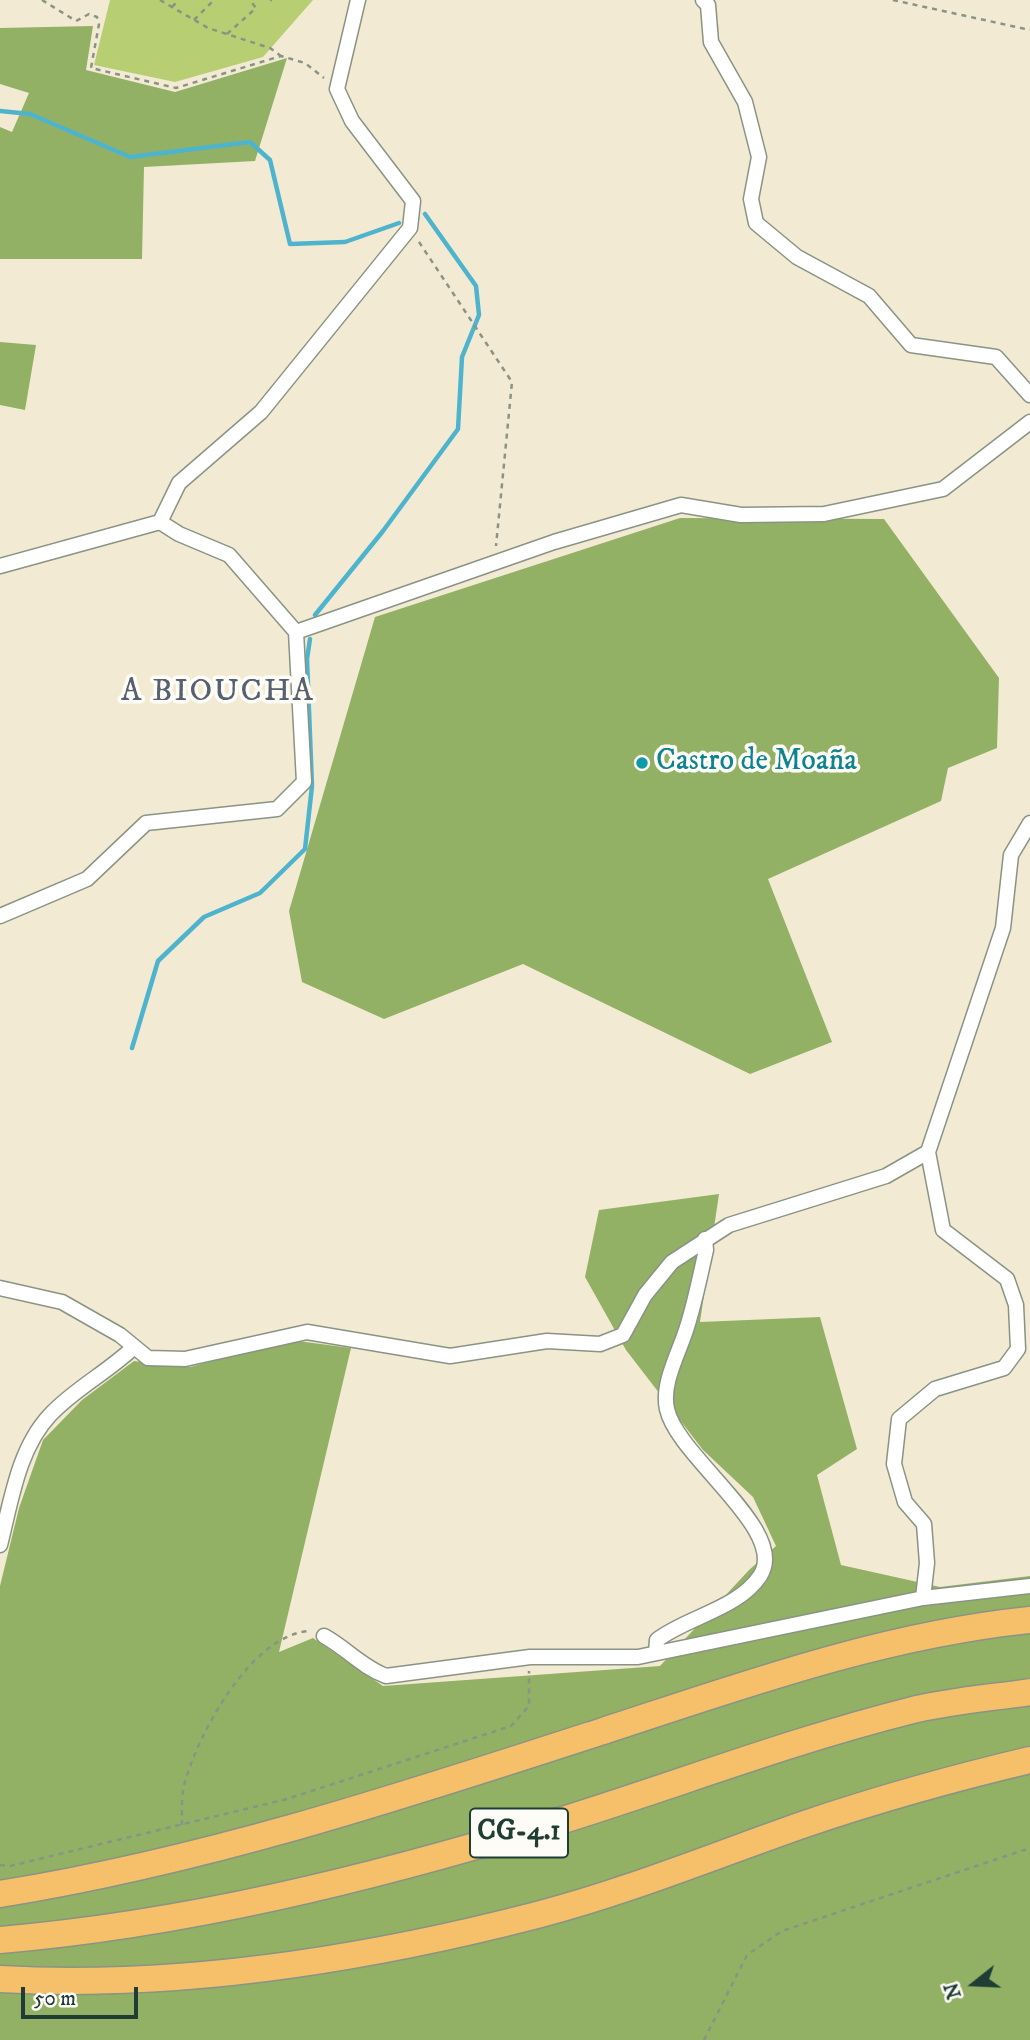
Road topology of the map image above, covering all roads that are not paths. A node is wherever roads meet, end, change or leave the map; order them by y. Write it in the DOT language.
graph roads {
  1 [pos="358,0"];
  2 [pos="704,0"];
  3 [pos="1030,395"];
  4 [pos="1030,422"];
  5 [pos="160,522"];
  6 [pos="0,566"];
  7 [pos="296,632"];
  8 [pos="1030,823"];
  9 [pos="0,916"];
  10 [pos="928,1152"];
  11 [pos="705,1239"];
  12 [pos="0,1288"];
  13 [pos="134,1346"];
  14 [pos="0,1545"];
  15 [pos="1030,1586"];
  16 [pos="922,1598"];
  17 [pos="1030,1620"];
  18 [pos="324,1636"];
  19 [pos="656,1653"];
  20 [pos="1030,1692"];
  21 [pos="1030,1760"];
  22 [pos="0,1895"];
  23 [pos="0,1940"];
  24 [pos="0,1979"];
  1 -- 5 [label="street"];
  2 -- 3 [label="street"];
  4 -- 7 [label="street"];
  5 -- 6 [label="street"];
  5 -- 7 [label="street"];
  7 -- 9 [label="street"];
  8 -- 10 [label="street"];
  10 -- 11 [label="street"];
  10 -- 16 [label="street"];
  11 -- 13 [label="street"];
  11 -- 19 [label="street"];
  12 -- 13 [label="street"];
  13 -- 14 [label="street"];
  15 -- 16 [label="street"];
  16 -- 19 [label="street"];
  17 -- 22 [label="highway"];
  18 -- 19 [label="street"];
  20 -- 23 [label="highway, CG-4.1"];
  21 -- 24 [label="highway"];
}
